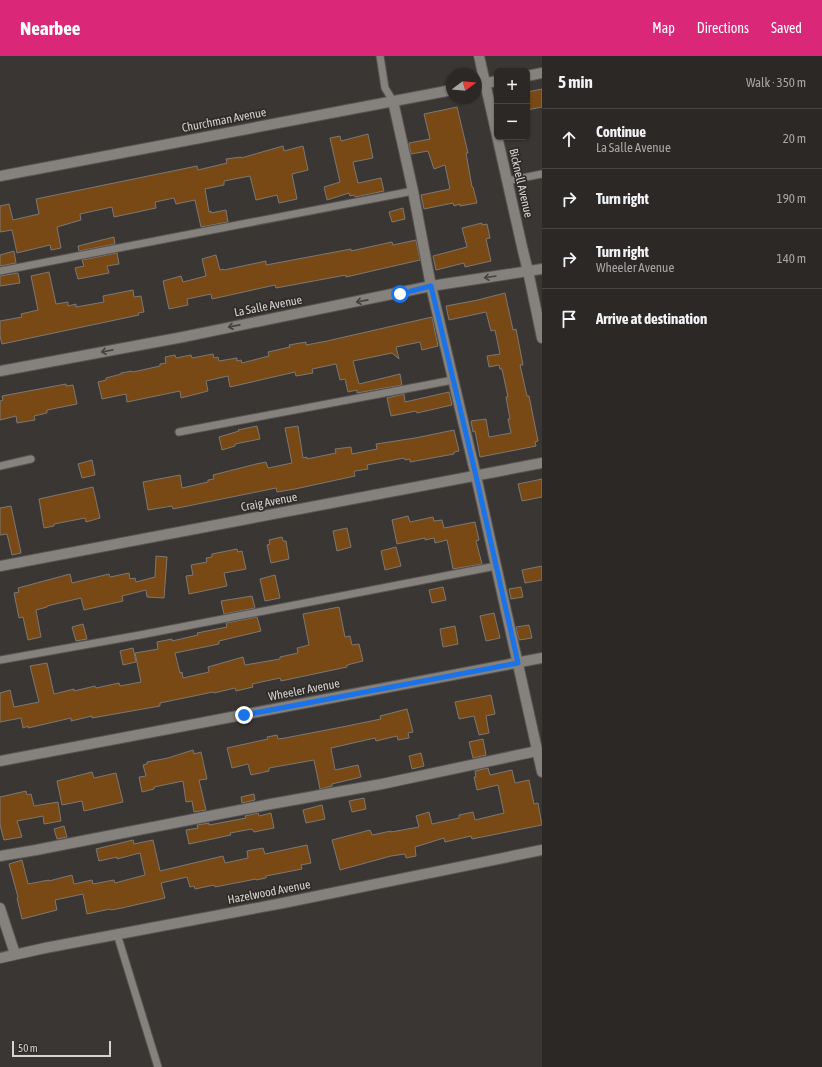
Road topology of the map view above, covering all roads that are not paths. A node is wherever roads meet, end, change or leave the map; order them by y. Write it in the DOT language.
graph roads {
  1 [pos="380,56"];
  2 [pos="479,56"];
  3 [pos="479,68"];
  4 [pos="542,73"];
  5 [pos="530,75"];
  6 [pos="494,82"];
  7 [pos="482,84"];
  8 [pos="446,91"];
  9 [pos="482,91"];
  10 [pos="393,101"];
  11 [pos="542,174"];
  12 [pos="0,176"];
  13 [pos="507,181"];
  14 [pos="413,191"];
  15 [pos="542,269"];
  16 [pos="0,270"];
  17 [pos="528,271"];
  18 [pos="431,286"];
  19 [pos="542,338"];
  20 [pos="0,371"];
  21 [pos="453,380"];
  22 [pos="179,432"];
  23 [pos="32,459"];
  24 [pos="542,463"];
  25 [pos="0,466"];
  26 [pos="476,476"];
  27 [pos="0,566"];
  28 [pos="496,566"];
  29 [pos="542,658"];
  30 [pos="0,660"];
  31 [pos="518,663"];
  32 [pos="537,751"];
  33 [pos="0,761"];
  34 [pos="542,772"];
  35 [pos="542,850"];
  36 [pos="0,856"];
  37 [pos="0,908"];
  38 [pos="118,934"];
  39 [pos="15,954"];
  40 [pos="0,958"];
  41 [pos="158,1067"];
  1 -- 10 [label="lane"];
  2 -- 3 [label="street, Bicknell Avenue"];
  4 -- 5 [label="street"];
  6 -- 7 [label="street"];
  8 -- 10 [label="street, Churchman Avenue"];
  9 -- 13 [label="street, Bicknell Avenue"];
  10 -- 12 [label="street, Churchman Avenue"];
  10 -- 14 [label="street"];
  11 -- 13 [label="lane"];
  13 -- 17 [label="street, Bicknell Avenue"];
  14 -- 16 [label="lane"];
  14 -- 18 [label="street"];
  15 -- 17 [label="street, La Salle Avenue"];
  17 -- 18 [label="street, La Salle Avenue, one-way"];
  17 -- 19 [label="street, Bicknell Avenue"];
  18 -- 20 [label="street, La Salle Avenue, one-way"];
  18 -- 21 [label="street"];
  21 -- 22 [label="lane"];
  21 -- 26 [label="street"];
  23 -- 25 [label="lane"];
  24 -- 26 [label="street, Craig Avenue"];
  26 -- 27 [label="street, Craig Avenue"];
  26 -- 28 [label="street"];
  28 -- 30 [label="lane"];
  28 -- 31 [label="street"];
  29 -- 31 [label="street, Wheeler Avenue"];
  31 -- 32 [label="street"];
  31 -- 33 [label="street, Wheeler Avenue"];
  32 -- 34 [label="street"];
  32 -- 36 [label="street"];
  35 -- 38 [label="street, Hazelwood Avenue"];
  37 -- 39 [label="street"];
  38 -- 39 [label="street, Hazelwood Avenue"];
  38 -- 41 [label="lane"];
  39 -- 40 [label="street, Hazelwood Avenue"];
}
